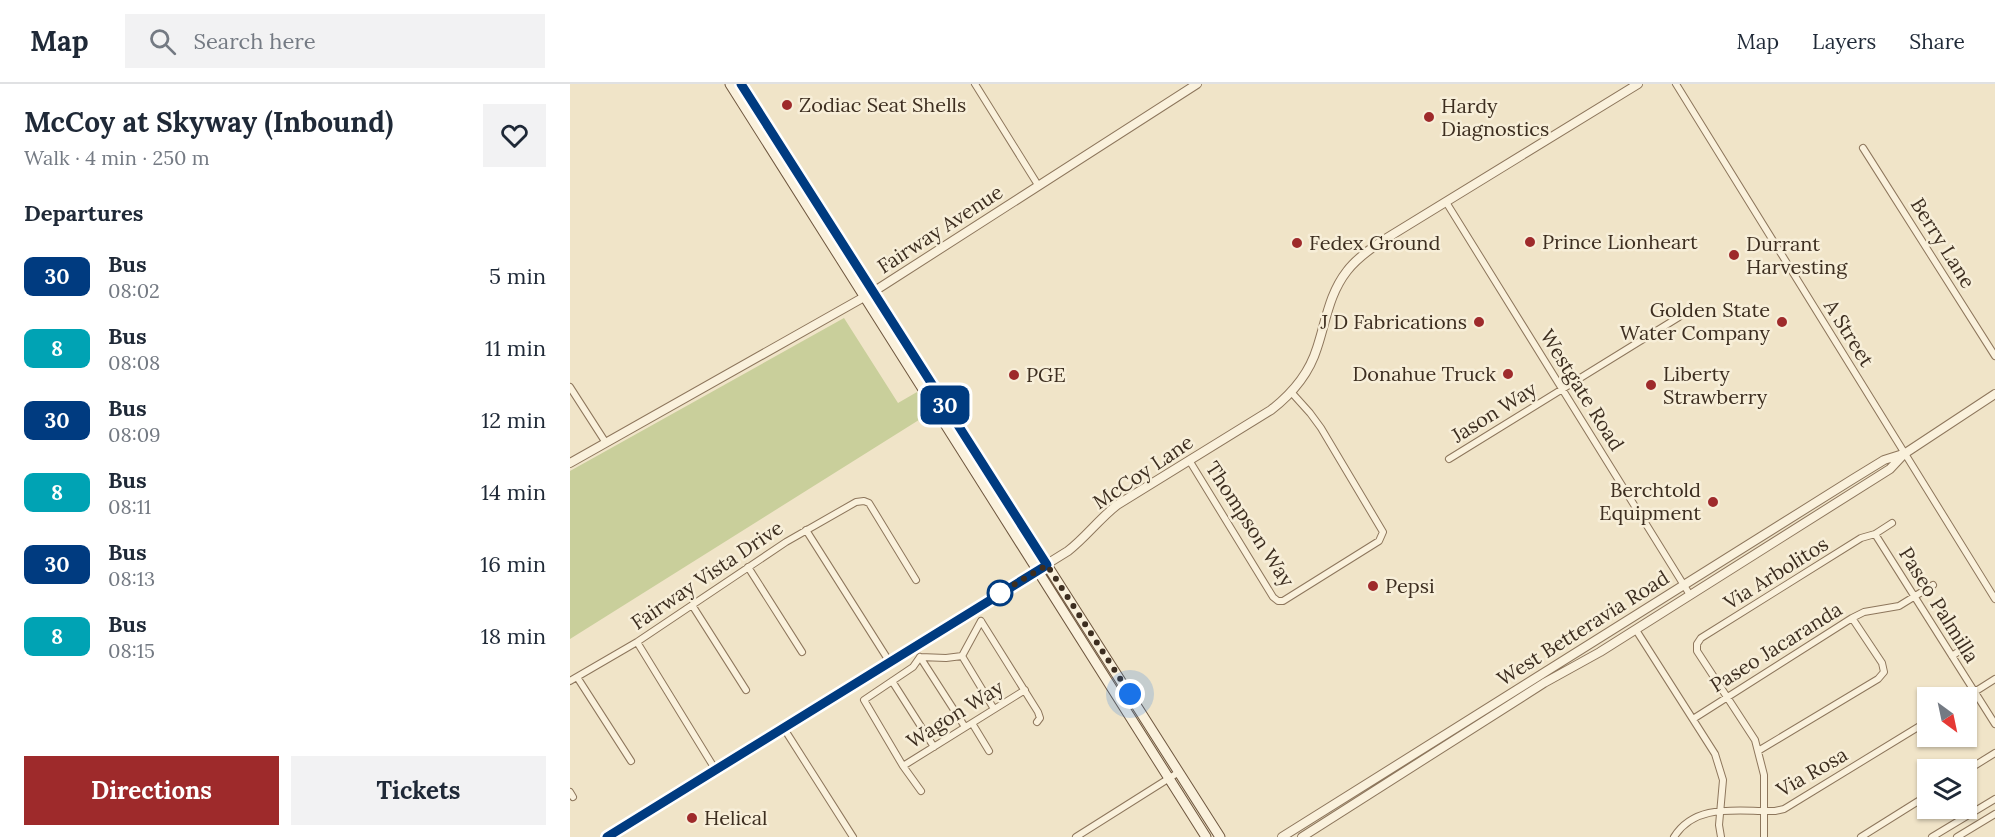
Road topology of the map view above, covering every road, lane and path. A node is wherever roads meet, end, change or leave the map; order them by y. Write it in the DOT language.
graph roads {
  1 [pos="730,84"];
  2 [pos="741,84"];
  3 [pos="975,84"];
  4 [pos="1197,84"];
  5 [pos="1638,84"];
  6 [pos="1676,84"];
  7 [pos="1863,148"];
  8 [pos="1038,185"];
  9 [pos="1446,202"];
  10 [pos="869,295"];
  11 [pos="1679,317"];
  12 [pos="1995,356"];
  13 [pos="570,387"];
  14 [pos="1562,389"];
  15 [pos="1292,393"];
  16 [pos="1995,394"];
  17 [pos="606,443"];
  18 [pos="1904,454"];
  19 [pos="1449,459"];
  20 [pos="1189,460"];
  21 [pos="570,463"];
  22 [pos="1892,524"];
  23 [pos="806,530"];
  24 [pos="1875,534"];
  25 [pos="748,567"];
  26 [pos="1042,567"];
  27 [pos="916,580"];
  28 [pos="1683,584"];
  29 [pos="1933,585"];
  30 [pos="1690,595"];
  31 [pos="1914,597"];
  32 [pos="1995,599"];
  33 [pos="692,605"];
  34 [pos="1852,618"];
  35 [pos="1636,630"];
  36 [pos="637,642"];
  37 [pos="1968,645"];
  38 [pos="802,652"];
  39 [pos="1952,656"];
  40 [pos="920,657"];
  41 [pos="962,657"];
  42 [pos="889,661"];
  43 [pos="577,677"];
  44 [pos="1995,679"];
  45 [pos="570,681"];
  46 [pos="892,681"];
  47 [pos="1971,687"];
  48 [pos="746,690"];
  49 [pos="1025,690"];
  50 [pos="1977,690"];
  51 [pos="1977,697"];
  52 [pos="1728,698"];
  53 [pos="994,709"];
  54 [pos="1693,719"];
  55 [pos="1037,722"];
  56 [pos="972,723"];
  57 [pos="1995,724"];
  58 [pos="783,727"];
  59 [pos="965,727"];
  60 [pos="1917,728"];
  61 [pos="934,747"];
  62 [pos="989,751"];
  63 [pos="1758,751"];
  64 [pos="1995,753"];
  65 [pos="631,761"];
  66 [pos="1977,764"];
  67 [pos="903,766"];
  68 [pos="715,769"];
  69 [pos="1179,772"];
  70 [pos="1170,778"];
  71 [pos="921,791"];
  72 [pos="1995,799"];
  73 [pos="1917,802"];
  74 [pos="1721,811"];
  75 [pos="1764,811"];
  76 [pos="1995,814"];
  77 [pos="607,837"];
  78 [pos="853,837"];
  79 [pos="1076,837"];
  80 [pos="1206,837"];
  81 [pos="1220,837"];
  82 [pos="1282,837"];
  83 [pos="1302,837"];
  84 [pos="1674,837"];
  85 [pos="1721,837"];
  86 [pos="1764,837"];
  87 [pos="1860,837"];
  88 [pos="1932,837"];
  89 [pos="1957,837"];
  1 -- 10 [label="main road"];
  2 -- 10 [label="main road"];
  3 -- 8 [label="street"];
  4 -- 8 [label="street, Fairway Avenue"];
  5 -- 9 [label="street, McCoy Lane"];
  6 -- 18 [label="street, A Street"];
  7 -- 12 [label="street, Berry Lane"];
  8 -- 10 [label="street, Fairway Avenue"];
  9 -- 14 [label="street, Westgate Road"];
  9 -- 15 [label="street, McCoy Lane"];
  10 -- 17 [label="street, Fairway Avenue"];
  10 -- 26 [label="main road"];
  11 -- 14 [label="street, Jason Way"];
  13 -- 17 [label="street"];
  14 -- 19 [label="street, Jason Way"];
  14 -- 28 [label="street, Westgate Road"];
  15 -- 20 [label="street, McCoy Lane"];
  15 -- 20 [label="street, Thompson Way"];
  16 -- 18 [label="street, West Betteravia Road"];
  17 -- 21 [label="street, Fairway Avenue"];
  18 -- 28 [label="street, West Betteravia Road"];
  18 -- 30 [label="street, West Betteravia Road"];
  18 -- 32 [label="street, A Street"];
  20 -- 26 [label="street, McCoy Lane"];
  22 -- 24 [label="street, Via Arbolitos"];
  23 -- 25 [label="street, Fairway Vista Drive"];
  23 -- 27 [label="street, Fairway Vista Drive"];
  23 -- 42 [label="street"];
  24 -- 31 [label="street, Paseo Palmilla"];
  24 -- 52 [label="street, Via Arbolitos"];
  25 -- 33 [label="street, Fairway Vista Drive"];
  25 -- 38 [label="street"];
  26 -- 42 [label="street, McCoy Lane"];
  26 -- 69 [label="main road"];
  26 -- 70 [label="main road"];
  28 -- 30 [label="street, Westgate Road"];
  28 -- 82 [label="street, West Betteravia Road"];
  29 -- 31 [label="street, Paseo Jacaranda"];
  30 -- 35 [label="street, West Betteravia Road"];
  31 -- 34 [label="street, Paseo Jacaranda"];
  31 -- 39 [label="street, Paseo Palmilla"];
  33 -- 36 [label="street, Fairway Vista Drive"];
  33 -- 48 [label="street"];
  34 -- 52 [label="street, Paseo Jacaranda"];
  34 -- 63 [label="street"];
  35 -- 54 [label="street"];
  35 -- 83 [label="street, West Betteravia Road"];
  36 -- 43 [label="street, Fairway Vista Drive"];
  36 -- 68 [label="street"];
  37 -- 39 [label="street"];
  39 -- 47 [label="street, Paseo Palmilla"];
  40 -- 41 [label="street"];
  40 -- 46 [label="street"];
  40 -- 59 [label="street"];
  41 -- 49 [label="street"];
  41 -- 53 [label="street"];
  42 -- 58 [label="street, McCoy Lane"];
  43 -- 45 [label="street, Fairway Vista Drive"];
  43 -- 65 [label="street"];
  44 -- 50 [label="street"];
  46 -- 61 [label="street"];
  46 -- 67 [label="street"];
  49 -- 53 [label="street, Wagon Way"];
  49 -- 55 [label="street"];
  51 -- 57 [label="street, Paseo Palmilla"];
  52 -- 54 [label="street, Paseo Jacaranda"];
  52 -- 63 [label="street"];
  53 -- 56 [label="street, Wagon Way"];
  54 -- 74 [label="street"];
  56 -- 59 [label="street, Wagon Way"];
  56 -- 62 [label="street"];
  58 -- 68 [label="street, McCoy Lane"];
  58 -- 78 [label="street"];
  59 -- 61 [label="street, Wagon Way"];
  60 -- 75 [label="street, Via Rosa"];
  61 -- 67 [label="street, Wagon Way"];
  63 -- 75 [label="street"];
  64 -- 66 [label="street"];
  67 -- 71 [label="street"];
  68 -- 77 [label="street, McCoy Lane"];
  69 -- 70 [label="street"];
  69 -- 81 [label="main road"];
  70 -- 79 [label="street"];
  70 -- 80 [label="main road"];
  72 -- 88 [label="street"];
  73 -- 87 [label="street"];
  74 -- 75 [label="street, Via Rosa"];
  74 -- 84 [label="street, Via Rosa"];
  74 -- 85 [label="street"];
  75 -- 86 [label="street"];
  76 -- 89 [label="street"];
}
